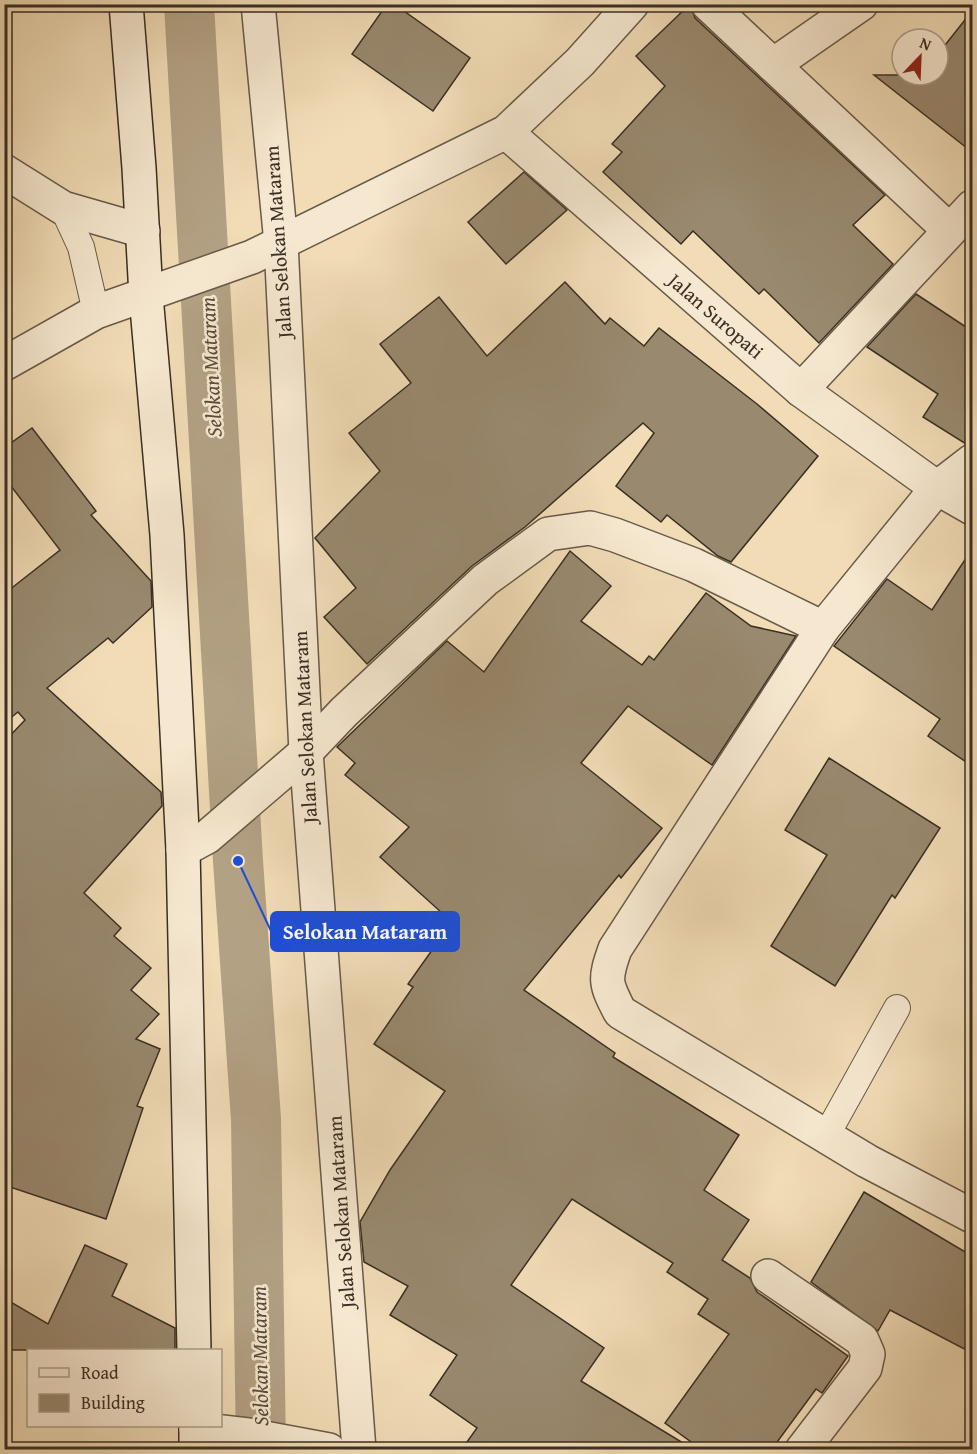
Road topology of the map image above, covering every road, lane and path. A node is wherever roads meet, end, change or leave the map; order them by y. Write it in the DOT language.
graph roads {
  1 [pos="126,4"];
  2 [pos="258,4"];
  3 [pos="632,4"];
  4 [pos="708,4"];
  5 [pos="861,4"];
  6 [pos="773,65"];
  7 [pos="506,132"];
  8 [pos="4,171"];
  9 [pos="972,207"];
  10 [pos="63,208"];
  11 [pos="950,230"];
  12 [pos="143,231"];
  13 [pos="281,243"];
  14 [pos="156,292"];
  15 [pos="96,312"];
  16 [pos="4,364"];
  17 [pos="801,390"];
  18 [pos="972,461"];
  19 [pos="937,488"];
  20 [pos="972,508"];
  21 [pos="823,628"];
  22 [pos="301,756"];
  23 [pos="195,844"];
  24 [pos="897,1008"];
  25 [pos="826,1136"];
  26 [pos="972,1216"];
  27 [pos="768,1276"];
  28 [pos="194,1349"];
  29 [pos="196,1435"];
  30 [pos="329,1449"];
  31 [pos="359,1449"];
  32 [pos="802,1449"];
  1 -- 12 [label="street"];
  2 -- 13 [label="street, Jalan Selokan Mataram"];
  3 -- 7 [label="street"];
  4 -- 6 [label="street"];
  5 -- 6 [label="street"];
  6 -- 11 [label="street"];
  7 -- 13 [label="street"];
  7 -- 17 [label="street, Jalan Suropati"];
  8 -- 10 [label="street"];
  9 -- 11 [label="street"];
  10 -- 12 [label="street"];
  10 -- 15 [label="lane"];
  11 -- 17 [label="street"];
  12 -- 14 [label="street"];
  13 -- 14 [label="street"];
  13 -- 22 [label="street, Jalan Selokan Mataram"];
  14 -- 15 [label="street"];
  14 -- 23 [label="street"];
  15 -- 16 [label="street"];
  17 -- 19 [label="street, Jalan Suropati"];
  18 -- 19 [label="street"];
  19 -- 20 [label="street, Jalan Suropati"];
  19 -- 21 [label="street"];
  21 -- 22 [label="street"];
  21 -- 25 [label="street"];
  22 -- 23 [label="street"];
  22 -- 31 [label="street, Jalan Selokan Mataram"];
  23 -- 28 [label="street"];
  24 -- 25 [label="lane"];
  25 -- 26 [label="street"];
  27 -- 32 [label="street"];
  29 -- 30 [label="street"];
}
